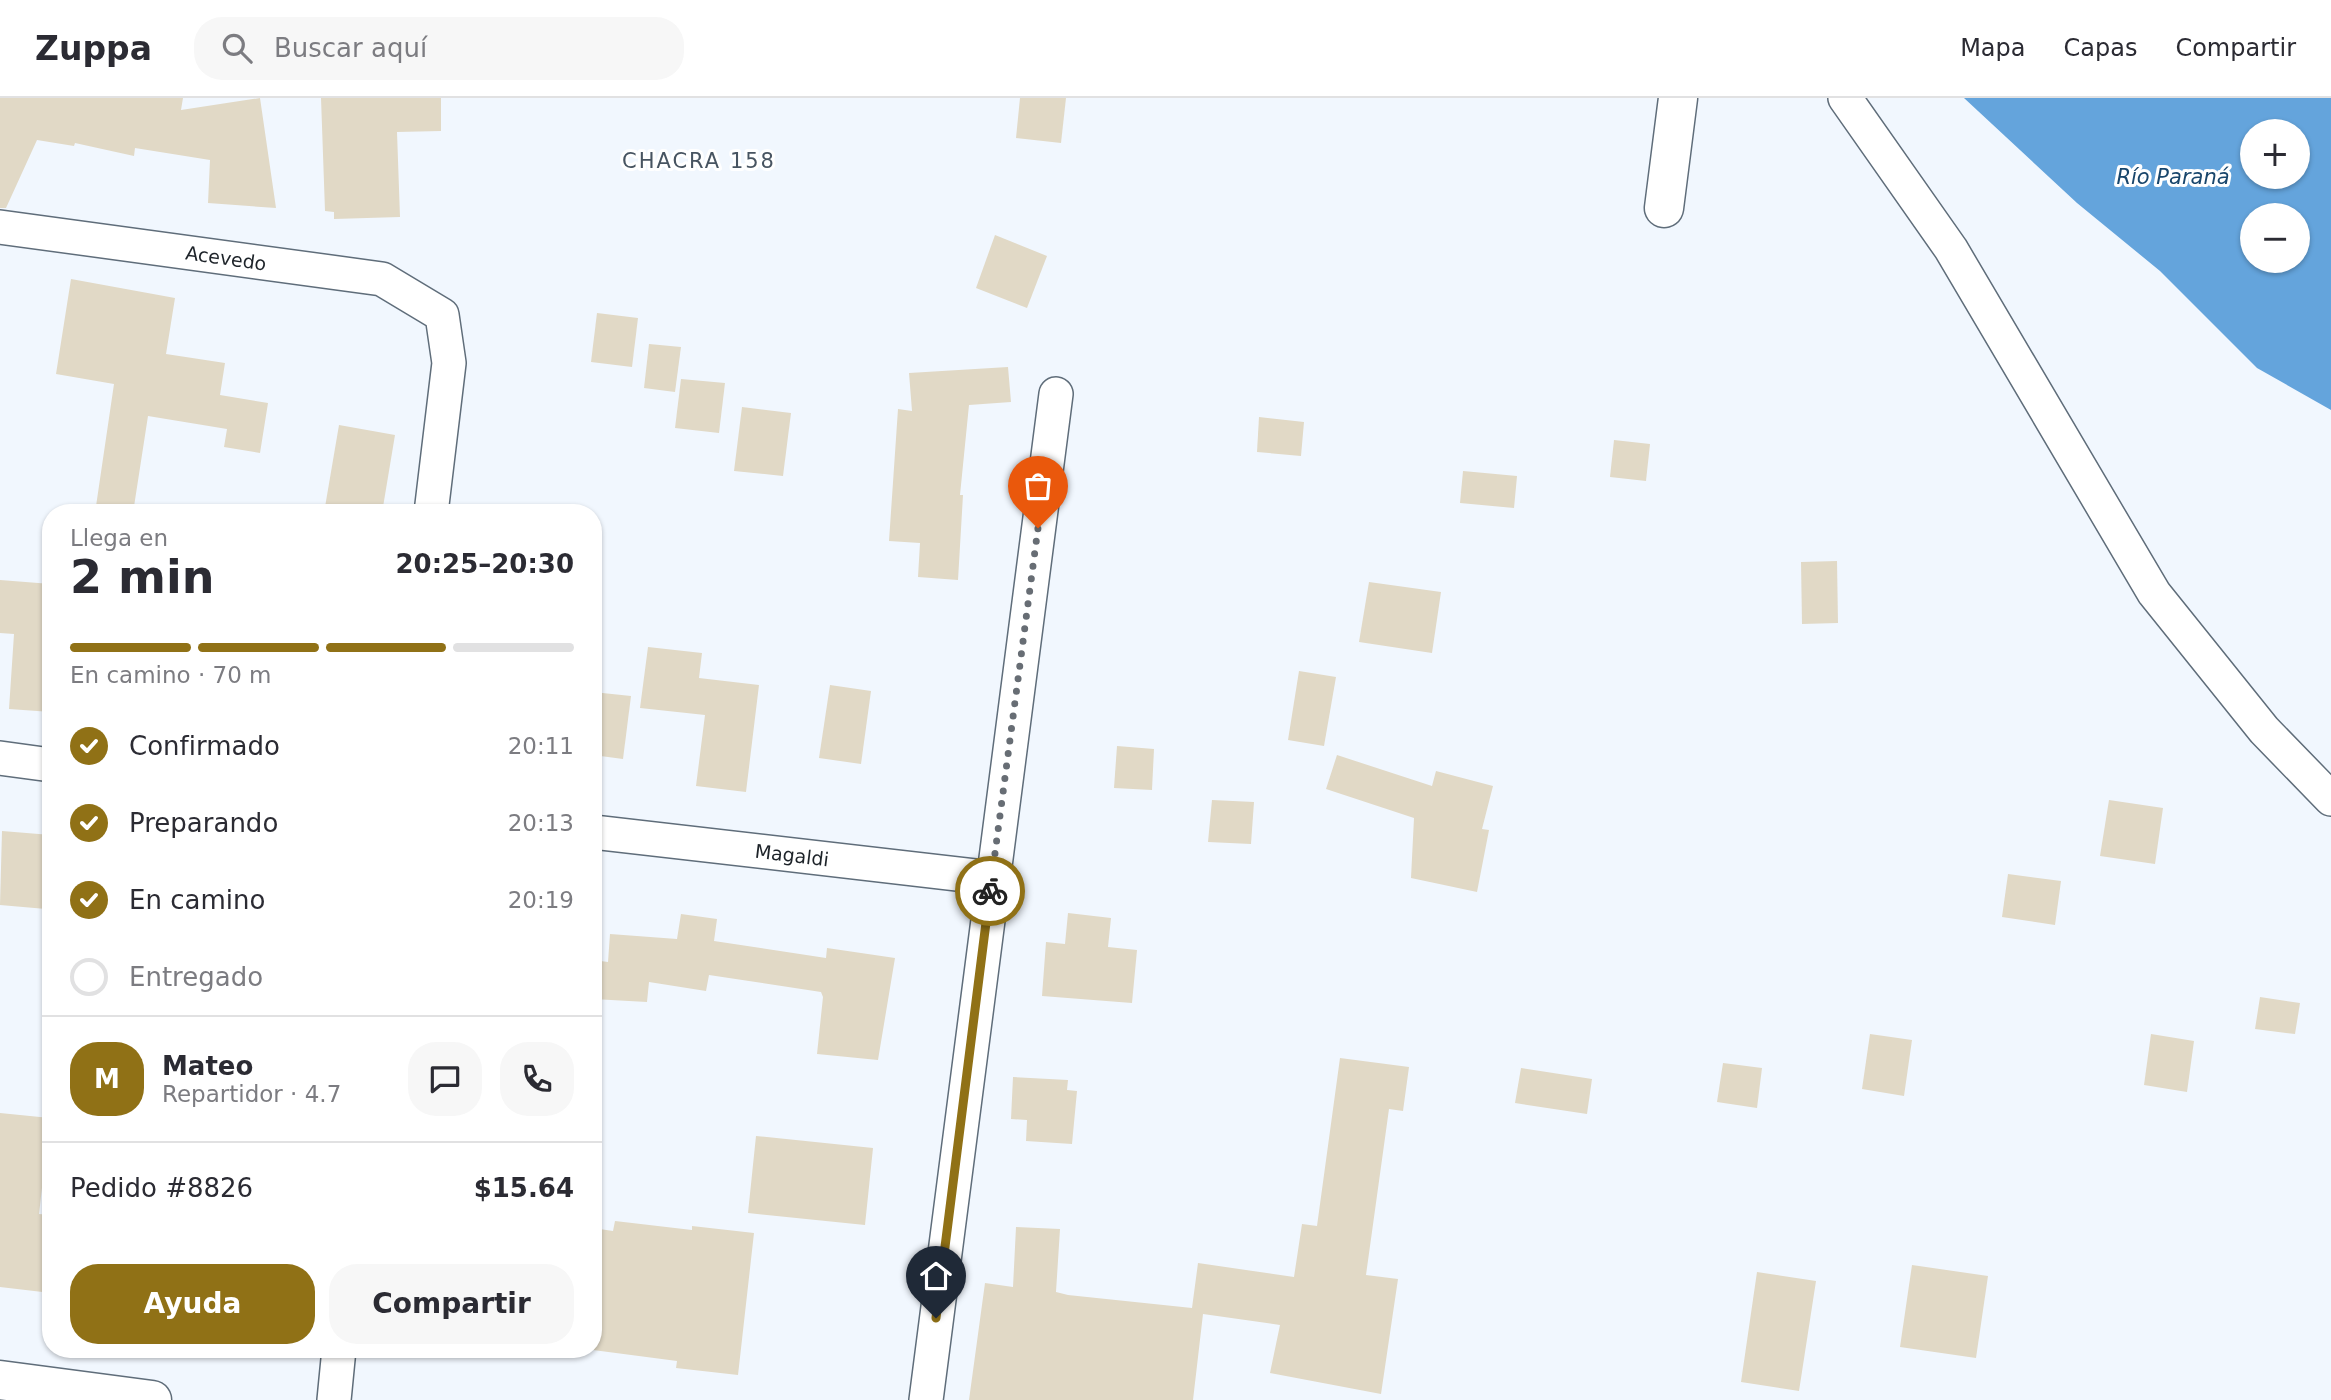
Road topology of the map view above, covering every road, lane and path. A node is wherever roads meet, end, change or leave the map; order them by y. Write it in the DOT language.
graph roads {
  1 [pos="1678,98"];
  2 [pos="1845,98"];
  3 [pos="1664,208"];
  4 [pos="0,227"];
  5 [pos="1056,394"];
  6 [pos="432,504"];
  7 [pos="0,758"];
  8 [pos="42,764"];
  9 [pos="2331,799"];
  10 [pos="602,833"];
  11 [pos="992,878"];
  12 [pos="338,1358"];
  13 [pos="0,1380"];
  14 [pos="152,1400"];
  15 [pos="334,1400"];
  16 [pos="926,1400"];
  1 -- 3 [label="main road"];
  2 -- 9 [label="street"];
  4 -- 6 [label="street, Acevedo"];
  5 -- 11 [label="street"];
  7 -- 8 [label="street"];
  10 -- 11 [label="street, Magaldi"];
  11 -- 16 [label="street"];
  12 -- 15 [label="street"];
  13 -- 14 [label="main road"];
}
